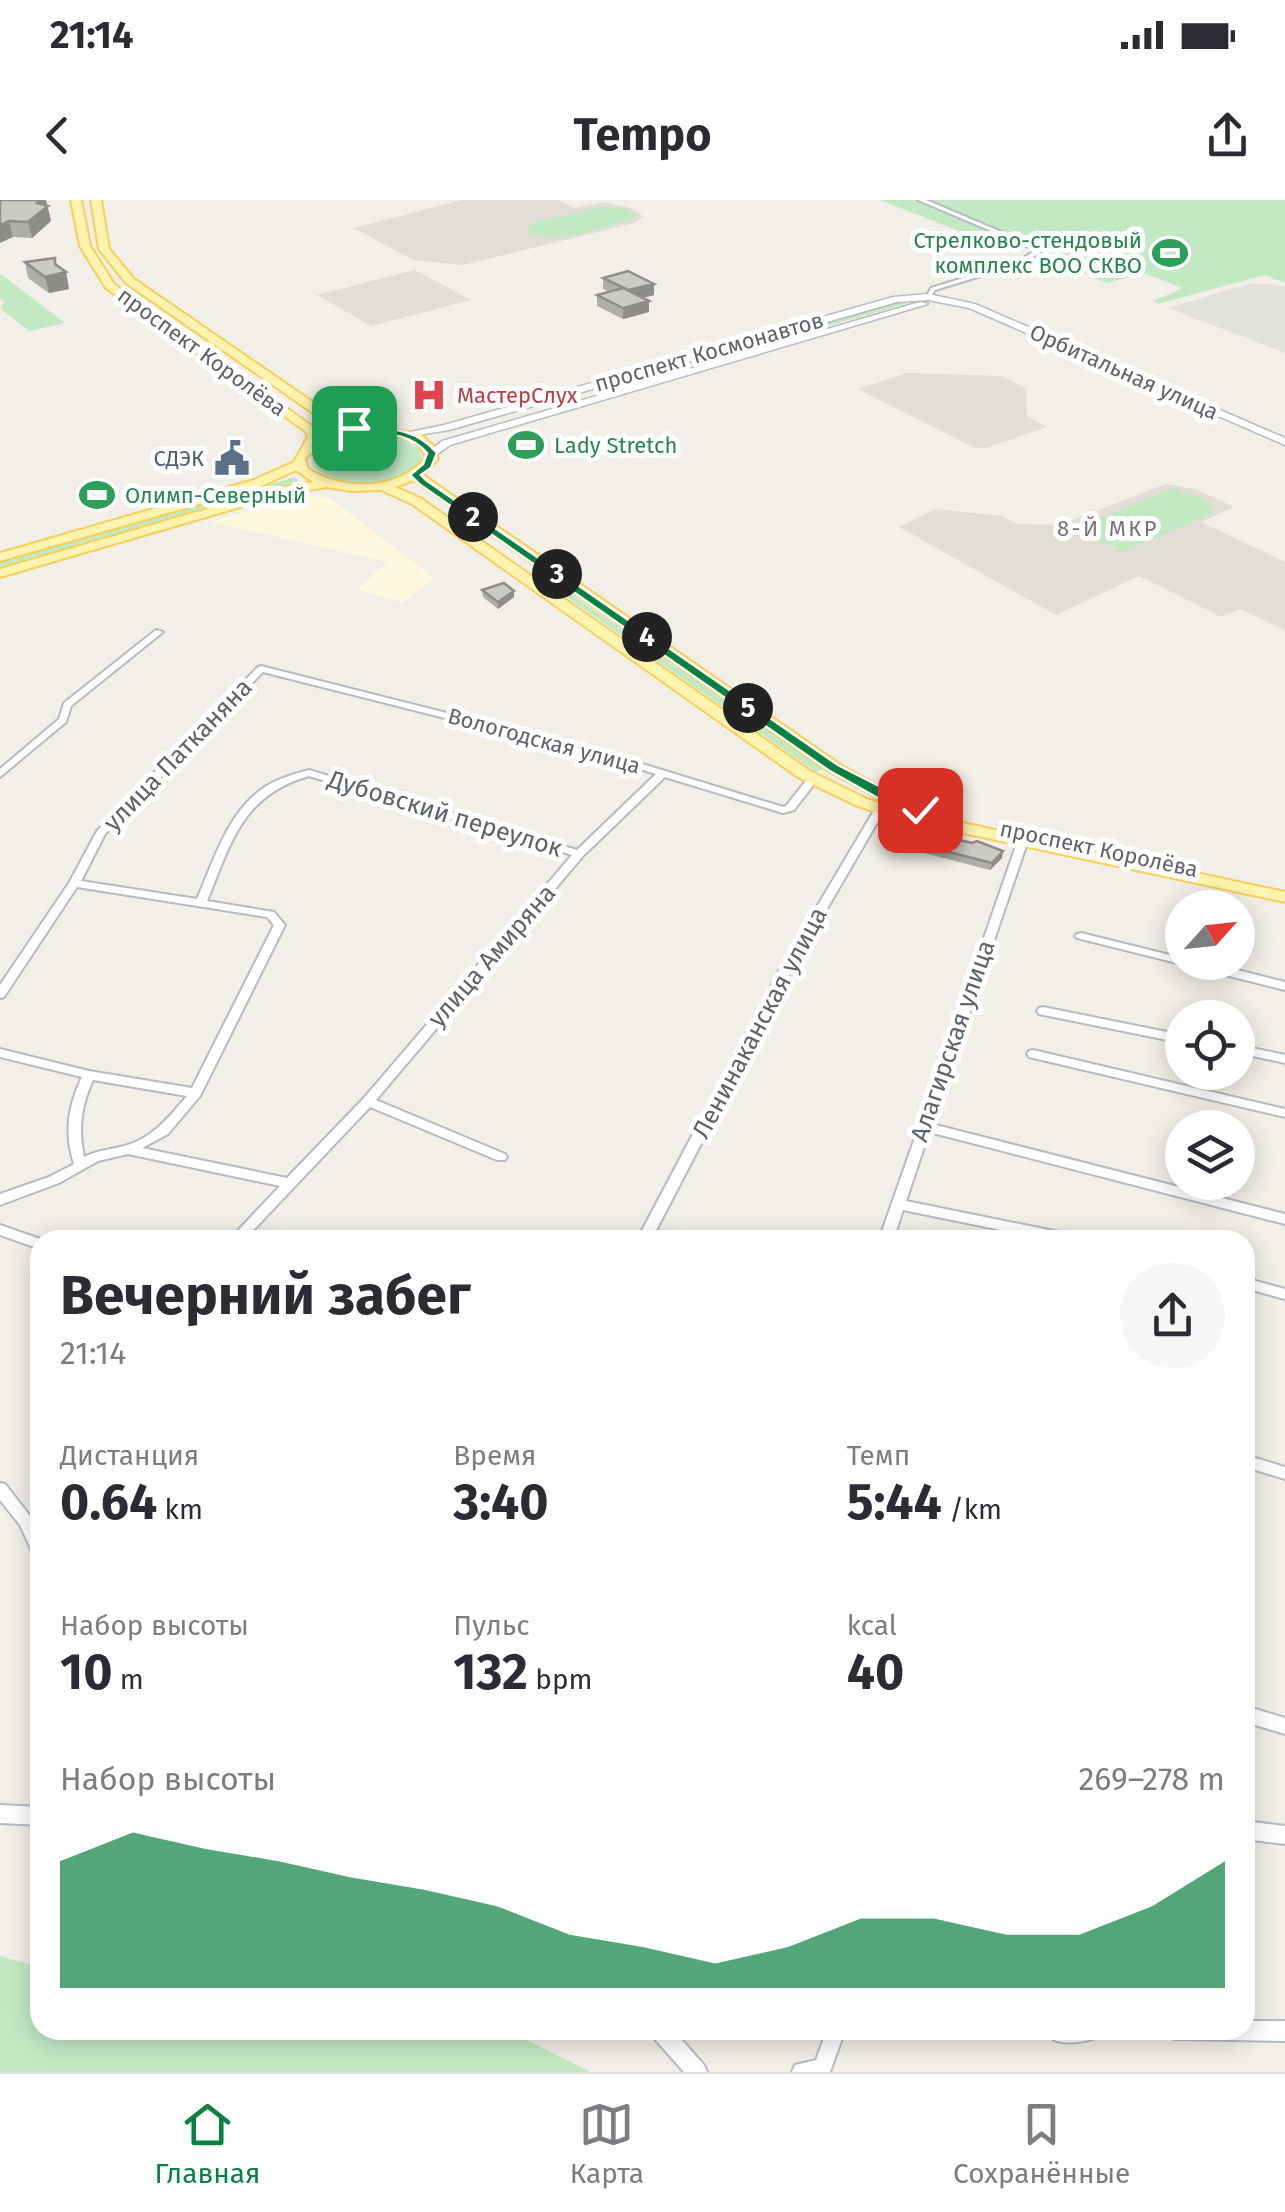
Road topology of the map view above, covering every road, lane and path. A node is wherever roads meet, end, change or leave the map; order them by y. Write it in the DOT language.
graph roads {
  1 [pos="76,200"];
  2 [pos="96,200"];
  3 [pos="921,200"];
  4 [pos="928,296"];
  5 [pos="896,299"];
  6 [pos="963,303"];
  7 [pos="914,306"];
  8 [pos="179,316"];
  9 [pos="158,322"];
  10 [pos="243,361"];
  11 [pos="222,367"];
  12 [pos="631,375"];
  13 [pos="648,384"];
  14 [pos="371,430"];
  15 [pos="406,434"];
  16 [pos="1285,442"];
  17 [pos="312,444"];
  18 [pos="432,453"];
  19 [pos="299,464"];
  20 [pos="415,475"];
  21 [pos="327,483"];
  22 [pos="381,485"];
  23 [pos="0,556"];
  24 [pos="553,571"];
  25 [pos="0,574"];
  26 [pos="528,580"];
  27 [pos="160,632"];
  28 [pos="261,669"];
  29 [pos="833,768"];
  30 [pos="663,773"];
  31 [pos="0,774"];
  32 [pos="813,779"];
  33 [pos="880,809"];
  34 [pos="1022,842"];
  35 [pos="580,854"];
  36 [pos="74,883"];
  37 [pos="1285,888"];
  38 [pos="1285,897"];
  39 [pos="202,901"];
  40 [pos="1080,936"];
  41 [pos="1165,957"];
  42 [pos="1255,979"];
  43 [pos="1285,986"];
  44 [pos="0,994"];
  45 [pos="1044,1012"];
  46 [pos="1165,1036"];
  47 [pos="0,1052"];
  48 [pos="1255,1053"];
  49 [pos="1033,1054"];
  50 [pos="1285,1059"];
  51 [pos="89,1075"];
  52 [pos="196,1092"];
  53 [pos="368,1101"];
  54 [pos="1285,1113"];
  55 [pos="922,1126"];
  56 [pos="128,1150"];
  57 [pos="501,1157"];
  58 [pos="80,1162"];
  59 [pos="288,1183"];
  60 [pos="0,1200"];
  61 [pos="899,1204"];
  62 [pos="1285,1219"];
  63 [pos="0,1230"];
  64 [pos="245,1230"];
  65 [pos="649,1230"];
  66 [pos="890,1230"];
  67 [pos="1025,1230"];
  68 [pos="30,1240"];
  69 [pos="1255,1286"];
  70 [pos="1285,1294"];
  71 [pos="1255,1464"];
  72 [pos="1285,1472"];
  73 [pos="0,1489"];
  74 [pos="30,1530"];
  75 [pos="1255,1717"];
  76 [pos="1285,1726"];
  77 [pos="0,1814"];
  78 [pos="30,1816"];
  79 [pos="1255,1831"];
  80 [pos="1285,1834"];
  81 [pos="1255,2031"];
  82 [pos="1285,2032"];
  83 [pos="669,2040"];
  84 [pos="832,2040"];
  85 [pos="696,2072"];
  86 [pos="802,2072"];
  1 -- 9 [label="main road, проспект Королёва"];
  2 -- 8 [label="main road, проспект Королёва"];
  3 -- 4 [label="street"];
  4 -- 5 [label="main road, проспект Космонавтов"];
  4 -- 6 [label="main road, проспект Космонавтов"];
  5 -- 7 [label="main road, проспект Космонавтов"];
  5 -- 12 [label="main road, проспект Космонавтов"];
  6 -- 7 [label="main road, проспект Космонавтов"];
  6 -- 16 [label="main road, Орбитальная улица"];
  7 -- 13 [label="main road, проспект Космонавтов"];
  8 -- 9 [label="main road"];
  8 -- 10 [label="main road, проспект Королёва"];
  9 -- 11 [label="main road, проспект Королёва"];
  10 -- 11 [label="main road"];
  10 -- 14 [label="main road, проспект Королёва"];
  11 -- 17 [label="main road, проспект Королёва"];
  12 -- 13 [label="main road"];
  12 -- 15 [label="main road, проспект Космонавтов"];
  13 -- 18 [label="main road, проспект Космонавтов"];
  14 -- 15 [label="main road"];
  14 -- 17 [label="main road"];
  15 -- 18 [label="main road"];
  17 -- 19 [label="main road"];
  18 -- 20 [label="main road"];
  19 -- 21 [label="main road"];
  19 -- 23 [label="main road"];
  20 -- 22 [label="main road"];
  20 -- 24 [label="main road, проспект Королёва"];
  21 -- 22 [label="main road"];
  21 -- 25 [label="main road"];
  22 -- 26 [label="main road, проспект Королёва"];
  24 -- 26 [label="main road"];
  24 -- 29 [label="main road, проспект Королёва"];
  26 -- 32 [label="main road, проспект Королёва"];
  27 -- 31 [label="street"];
  28 -- 30 [label="street, Вологодская улица"];
  28 -- 36 [label="street, улица Патканяна"];
  29 -- 32 [label="main road"];
  29 -- 37 [label="main road, проспект Королёва"];
  30 -- 32 [label="street, Вологодская улица"];
  30 -- 35 [label="street, улица Амиряна"];
  32 -- 33 [label="main road, проспект Королёва"];
  33 -- 34 [label="main road, проспект Королёва"];
  33 -- 65 [label="street, Ленинаканская улица"];
  34 -- 38 [label="main road, проспект Королёва"];
  34 -- 55 [label="street, Алагирская улица"];
  35 -- 39 [label="street, Дубовский переулок"];
  35 -- 53 [label="street, улица Амиряна"];
  36 -- 39 [label="street"];
  36 -- 44 [label="street, улица Патканяна"];
  39 -- 52 [label="street"];
  40 -- 41 [label="street"];
  42 -- 43 [label="street"];
  45 -- 46 [label="street"];
  47 -- 51 [label="street"];
  48 -- 50 [label="street"];
  49 -- 54 [label="street"];
  51 -- 52 [label="street"];
  51 -- 58 [label="street"];
  52 -- 56 [label="street"];
  53 -- 57 [label="street"];
  53 -- 59 [label="street, улица Амиряна"];
  55 -- 61 [label="street, Алагирская улица"];
  55 -- 62 [label="street"];
  56 -- 58 [label="street"];
  56 -- 59 [label="street"];
  58 -- 60 [label="street"];
  59 -- 64 [label="street, улица Амиряна"];
  61 -- 66 [label="street, Алагирская улица"];
  61 -- 67 [label="street"];
  63 -- 68 [label="street"];
  69 -- 70 [label="street"];
  71 -- 72 [label="street"];
  73 -- 74 [label="street"];
  75 -- 76 [label="street"];
  77 -- 78 [label="street"];
  79 -- 80 [label="street"];
  81 -- 82 [label="street"];
  83 -- 85 [label="street"];
  84 -- 86 [label="street"];
}
